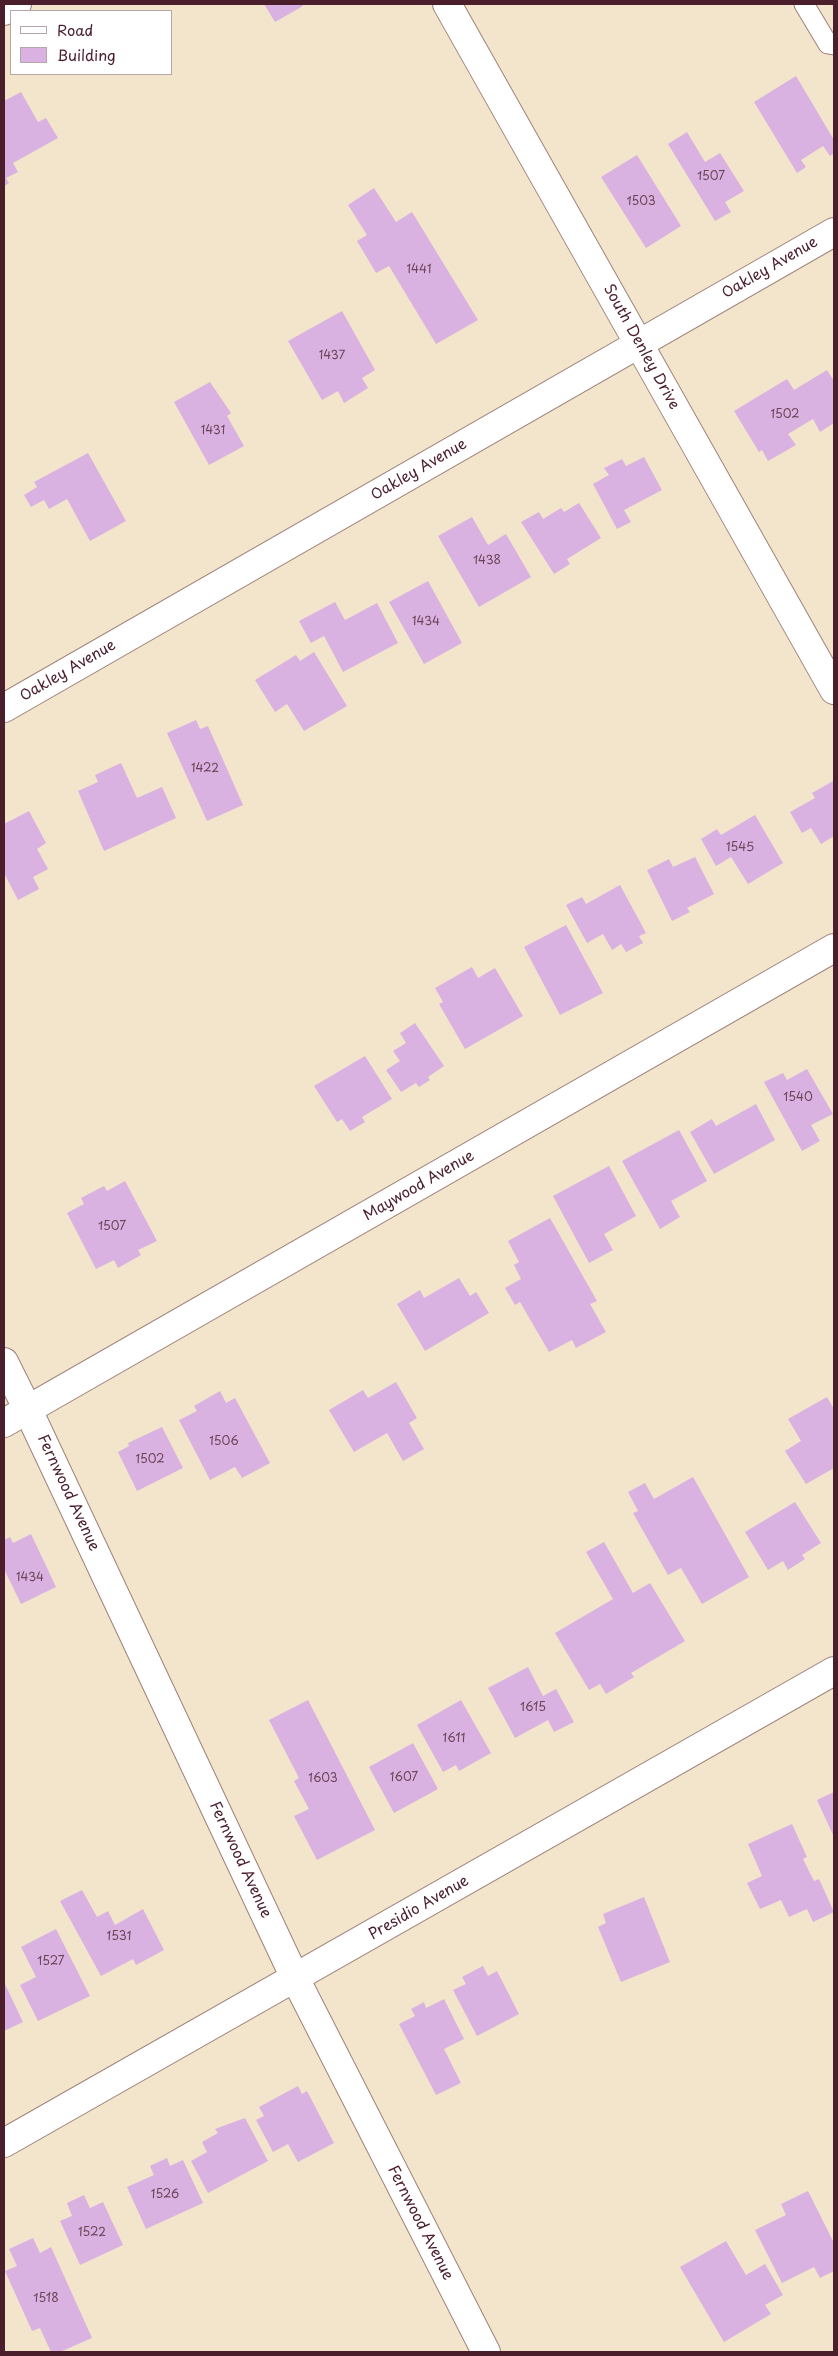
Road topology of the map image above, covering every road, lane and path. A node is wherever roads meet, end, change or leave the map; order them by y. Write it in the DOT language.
graph roads {
  1 [pos="17,4"];
  2 [pos="447,4"];
  3 [pos="804,4"];
  4 [pos="4,11"];
  5 [pos="834,45"];
  6 [pos="834,232"];
  7 [pos="639,344"];
  8 [pos="834,690"];
  9 [pos="4,708"];
  10 [pos="834,948"];
  11 [pos="4,1362"];
  12 [pos="28,1410"];
  13 [pos="4,1424"];
  14 [pos="834,1671"];
  15 [pos="295,1978"];
  16 [pos="4,2143"];
  17 [pos="486,2352"];
  1 -- 4 [label="street"];
  2 -- 7 [label="street, South Denley Drive"];
  3 -- 5 [label="lane"];
  6 -- 7 [label="street, Oakley Avenue"];
  7 -- 8 [label="street, South Denley Drive"];
  7 -- 9 [label="street, Oakley Avenue"];
  10 -- 12 [label="street, Maywood Avenue"];
  11 -- 12 [label="street, Fernwood Avenue"];
  12 -- 13 [label="street, Maywood Avenue"];
  12 -- 15 [label="street, Fernwood Avenue"];
  14 -- 15 [label="street, Presidio Avenue"];
  15 -- 16 [label="street, Presidio Avenue"];
  15 -- 17 [label="street, Fernwood Avenue"];
}
